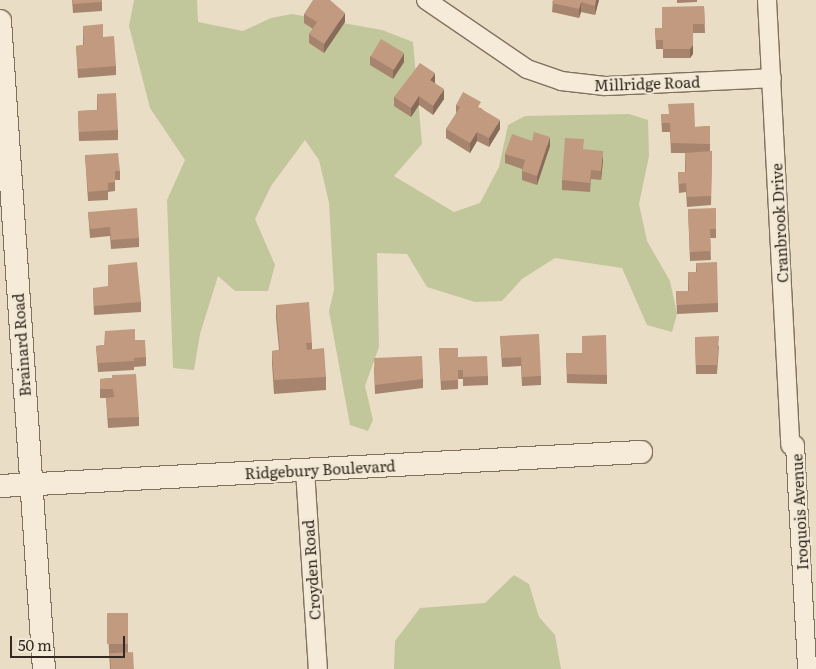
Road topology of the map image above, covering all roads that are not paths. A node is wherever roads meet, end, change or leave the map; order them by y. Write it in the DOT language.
graph roads {
  1 [pos="426,0"];
  2 [pos="767,0"];
  3 [pos="0,21"];
  4 [pos="772,78"];
  5 [pos="793,445"];
  6 [pos="641,452"];
  7 [pos="305,470"];
  8 [pos="30,485"];
  9 [pos="0,486"];
  10 [pos="44,669"];
  11 [pos="318,669"];
  12 [pos="807,669"];
  1 -- 4 [label="street, Millridge Road"];
  2 -- 4 [label="street, Cranbrook Drive"];
  3 -- 8 [label="street, Brainard Road"];
  4 -- 5 [label="street, Cranbrook Drive"];
  5 -- 12 [label="street, Iroquois Avenue"];
  6 -- 7 [label="street, Ridgebury Boulevard"];
  7 -- 8 [label="street, Ridgebury Boulevard"];
  7 -- 11 [label="street, Croyden Road"];
  8 -- 9 [label="street, Ridgebury Boulevard"];
  8 -- 10 [label="street, Brainard Road"];
}
